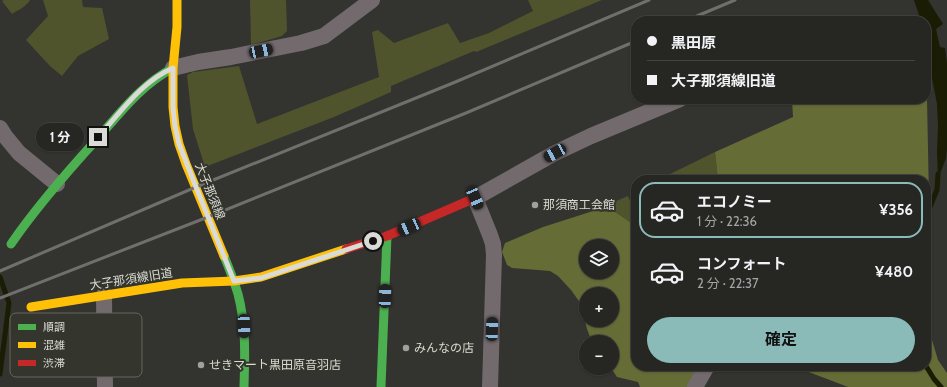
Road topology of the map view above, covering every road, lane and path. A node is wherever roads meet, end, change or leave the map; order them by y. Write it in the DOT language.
graph roads {
  1 [pos="177,0"];
  2 [pos="372,0"];
  3 [pos="173,68"];
  4 [pos="668,104"];
  5 [pos="0,128"];
  6 [pos="57,184"];
  7 [pos="475,198"];
  8 [pos="387,236"];
  9 [pos="4,247"];
  10 [pos="234,281"];
  11 [pos="104,295"];
  12 [pos="31,307"];
  13 [pos="104,313"];
  14 [pos="704,371"];
  15 [pos="105,377"];
  16 [pos="105,387"];
  17 [pos="244,387"];
  18 [pos="381,387"];
  19 [pos="490,387"];
  20 [pos="695,387"];
  1 -- 3 [label="street, 大子那須線"];
  2 -- 3 [label="street"];
  3 -- 6 [label="street"];
  3 -- 10 [label="street, 大子那須線"];
  4 -- 7 [label="street"];
  5 -- 6 [label="street"];
  6 -- 9 [label="street"];
  7 -- 8 [label="street, 大子那須線旧道"];
  7 -- 19 [label="street"];
  8 -- 10 [label="street, 大子那須線旧道"];
  8 -- 18 [label="street"];
  10 -- 11 [label="street, 大子那須線旧道"];
  10 -- 17 [label="street, 大子那須線"];
  11 -- 12 [label="street, 大子那須線旧道"];
  11 -- 13 [label="street"];
  14 -- 20 [label="street"];
  15 -- 16 [label="street"];
}
